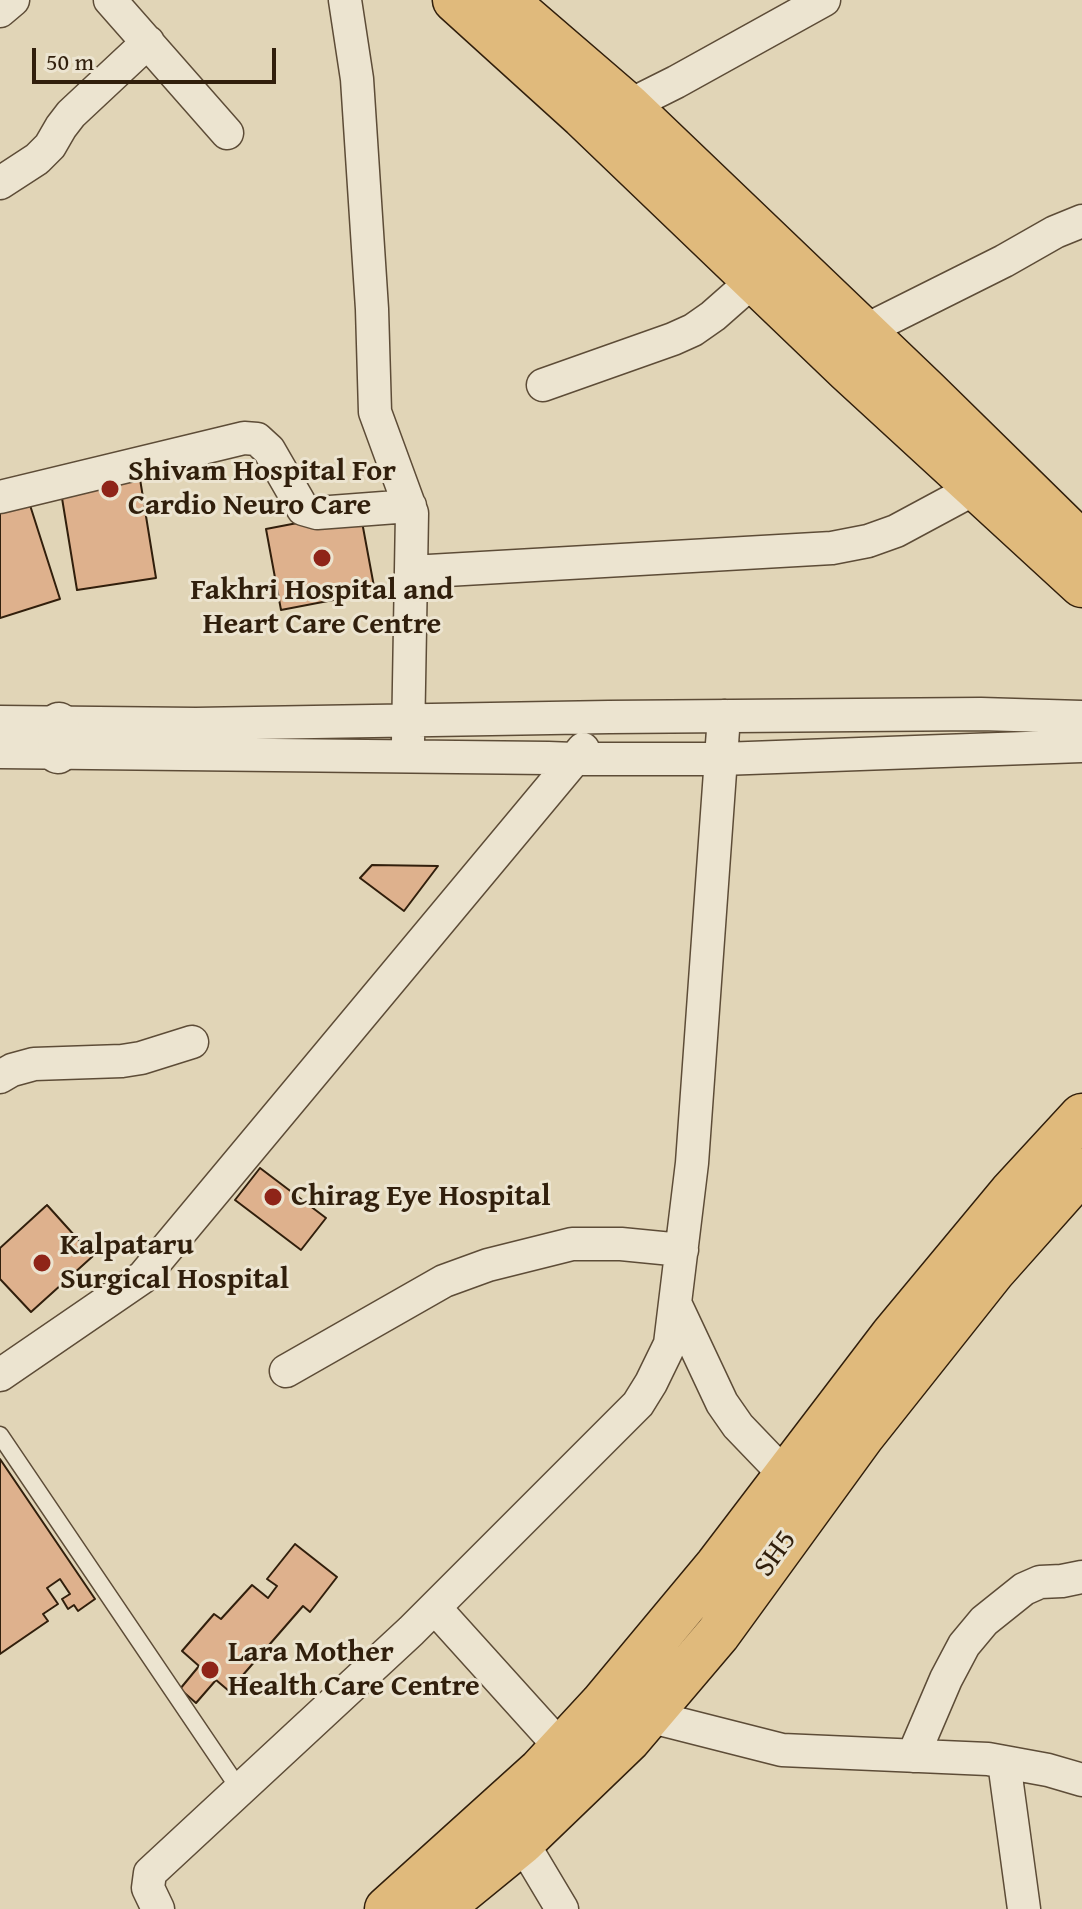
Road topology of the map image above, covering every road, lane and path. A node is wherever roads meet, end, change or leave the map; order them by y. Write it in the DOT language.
graph roads {
  1 [pos="13,0"];
  2 [pos="110,0"];
  3 [pos="345,0"];
  4 [pos="455,0"];
  5 [pos="505,0"];
  6 [pos="824,0"];
  7 [pos="0,11"];
  8 [pos="148,42"];
  9 [pos="628,106"];
  10 [pos="227,133"];
  11 [pos="0,183"];
  12 [pos="1082,221"];
  13 [pos="755,279"];
  14 [pos="864,331"];
  15 [pos="543,385"];
  16 [pos="976,488"];
  17 [pos="0,497"];
  18 [pos="410,506"];
  19 [pos="1078,565"];
  20 [pos="411,572"];
  21 [pos="724,716"];
  22 [pos="609,717"];
  23 [pos="1082,717"];
  24 [pos="408,720"];
  25 [pos="0,722"];
  26 [pos="58,738"];
  27 [pos="1082,746"];
  28 [pos="0,752"];
  29 [pos="408,756"];
  30 [pos="574,759"];
  31 [pos="721,759"];
  32 [pos="192,1042"];
  33 [pos="0,1077"];
  34 [pos="1082,1116"];
  35 [pos="1082,1171"];
  36 [pos="682,1250"];
  37 [pos="675,1303"];
  38 [pos="286,1371"];
  39 [pos="0,1375"];
  40 [pos="0,1435"];
  41 [pos="801,1488"];
  42 [pos="1082,1577"];
  43 [pos="435,1608"];
  44 [pos="606,1699"];
  45 [pos="648,1716"];
  46 [pos="913,1756"];
  47 [pos="574,1762"];
  48 [pos="1004,1762"];
  49 [pos="1082,1780"];
  50 [pos="240,1790"];
  51 [pos="522,1842"];
  52 [pos="158,1909"];
  53 [pos="387,1909"];
  54 [pos="440,1909"];
  55 [pos="562,1909"];
  56 [pos="1024,1909"];
  1 -- 7 [label="street"];
  2 -- 8 [label="street"];
  3 -- 18 [label="street"];
  4 -- 13 [label="main road"];
  5 -- 9 [label="main road"];
  6 -- 9 [label="street"];
  8 -- 10 [label="street"];
  8 -- 11 [label="street"];
  9 -- 14 [label="main road"];
  12 -- 14 [label="street"];
  13 -- 15 [label="street"];
  13 -- 16 [label="main road"];
  14 -- 19 [label="main road"];
  16 -- 19 [label="main road"];
  16 -- 20 [label="street"];
  17 -- 18 [label="street"];
  18 -- 20 [label="street"];
  20 -- 24 [label="street"];
  21 -- 22 [label="street"];
  21 -- 23 [label="street"];
  21 -- 31 [label="street"];
  22 -- 24 [label="street"];
  22 -- 30 [label="street"];
  24 -- 26 [label="street"];
  24 -- 29 [label="street"];
  25 -- 26 [label="street"];
  26 -- 28 [label="street"];
  26 -- 29 [label="street"];
  27 -- 31 [label="street"];
  29 -- 30 [label="street"];
  30 -- 31 [label="street"];
  30 -- 39 [label="street"];
  31 -- 36 [label="street"];
  32 -- 33 [label="street"];
  34 -- 41 [label="main road, SH5"];
  35 -- 41 [label="main road, SH5 / SH5"];
  36 -- 37 [label="street"];
  36 -- 38 [label="street"];
  37 -- 41 [label="street"];
  37 -- 43 [label="street"];
  40 -- 50 [label="lane"];
  41 -- 44 [label="main road, SH5"];
  41 -- 45 [label="main road, SH5 / SH5"];
  42 -- 46 [label="street"];
  43 -- 47 [label="street"];
  43 -- 50 [label="street"];
  44 -- 45 [label="street"];
  44 -- 47 [label="main road, SH5"];
  45 -- 46 [label="street"];
  45 -- 47 [label="main road, SH5 / SH5"];
  46 -- 48 [label="street"];
  47 -- 51 [label="main road, SH5 / SH5"];
  47 -- 53 [label="main road, SH5"];
  48 -- 49 [label="street"];
  48 -- 56 [label="street"];
  50 -- 52 [label="street"];
  51 -- 54 [label="main road, SH5 / SH5"];
  51 -- 55 [label="street"];
}
